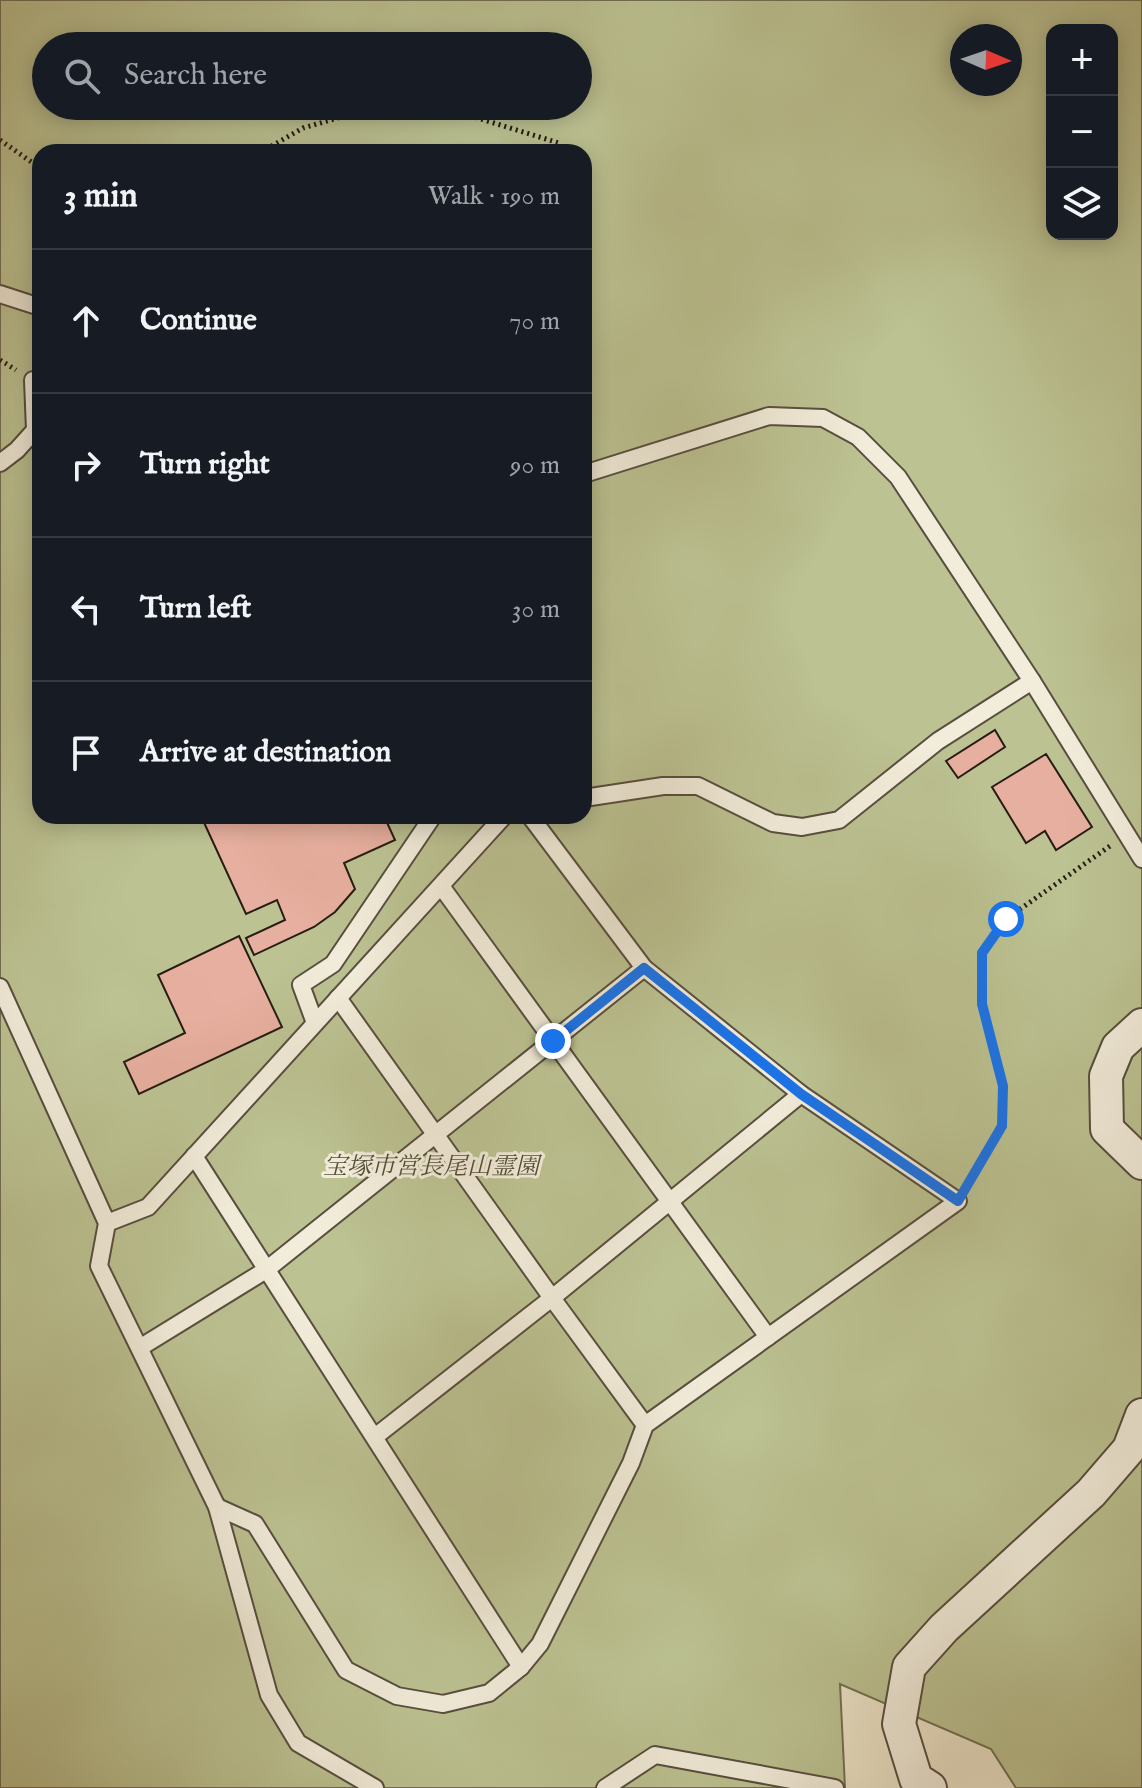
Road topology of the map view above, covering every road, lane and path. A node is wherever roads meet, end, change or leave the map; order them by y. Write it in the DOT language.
graph roads {
  1 [pos="331,120"];
  2 [pos="484,120"];
  3 [pos="0,140"];
  4 [pos="275,144"];
  5 [pos="559,144"];
  6 [pos="32,162"];
  7 [pos="0,294"];
  8 [pos="32,304"];
  9 [pos="32,433"];
  10 [pos="0,463"];
  11 [pos="592,471"];
  12 [pos="1032,681"];
  13 [pos="592,797"];
  14 [pos="428,824"];
  15 [pos="497,824"];
  16 [pos="536,824"];
  17 [pos="1127,834"];
  18 [pos="1142,859"];
  19 [pos="441,886"];
  20 [pos="644,968"];
  21 [pos="0,987"];
  22 [pos="338,998"];
  23 [pos="315,1023"];
  24 [pos="1142,1025"];
  25 [pos="553,1041"];
  26 [pos="801,1094"];
  27 [pos="436,1134"];
  28 [pos="194,1156"];
  29 [pos="1142,1163"];
  30 [pos="670,1201"];
  31 [pos="958,1201"];
  32 [pos="107,1223"];
  33 [pos="266,1270"];
  34 [pos="552,1298"];
  35 [pos="768,1337"];
  36 [pos="141,1347"];
  37 [pos="1142,1415"];
  38 [pos="645,1425"];
  39 [pos="376,1436"];
  40 [pos="217,1507"];
  41 [pos="521,1667"];
  42 [pos="375,1788"];
  43 [pos="605,1788"];
  44 [pos="835,1788"];
  45 [pos="930,1788"];
  1 -- 4 [label="path"];
  2 -- 5 [label="path"];
  3 -- 6 [label="path"];
  7 -- 8 [label="lane"];
  9 -- 10 [label="lane"];
  11 -- 12 [label="lane"];
  12 -- 13 [label="lane"];
  12 -- 17 [label="lane"];
  14 -- 23 [label="lane"];
  15 -- 19 [label="lane"];
  16 -- 20 [label="lane"];
  17 -- 18 [label="lane"];
  17 -- 31 [label="path"];
  19 -- 22 [label="lane"];
  19 -- 25 [label="lane"];
  20 -- 25 [label="lane"];
  20 -- 26 [label="lane"];
  21 -- 32 [label="lane"];
  22 -- 23 [label="lane"];
  22 -- 27 [label="lane"];
  23 -- 28 [label="lane"];
  24 -- 29 [label="street"];
  25 -- 27 [label="lane"];
  25 -- 30 [label="lane"];
  26 -- 30 [label="lane"];
  26 -- 31 [label="lane"];
  27 -- 33 [label="lane"];
  27 -- 34 [label="lane"];
  28 -- 32 [label="lane"];
  28 -- 33 [label="lane"];
  30 -- 34 [label="lane"];
  30 -- 35 [label="lane"];
  31 -- 35 [label="lane"];
  32 -- 36 [label="lane"];
  33 -- 36 [label="lane"];
  33 -- 39 [label="lane"];
  34 -- 38 [label="lane"];
  34 -- 39 [label="lane"];
  35 -- 38 [label="lane"];
  36 -- 40 [label="lane"];
  37 -- 45 [label="street"];
  38 -- 41 [label="lane"];
  39 -- 41 [label="lane"];
  40 -- 41 [label="lane"];
  40 -- 42 [label="lane"];
  43 -- 44 [label="lane"];
}
